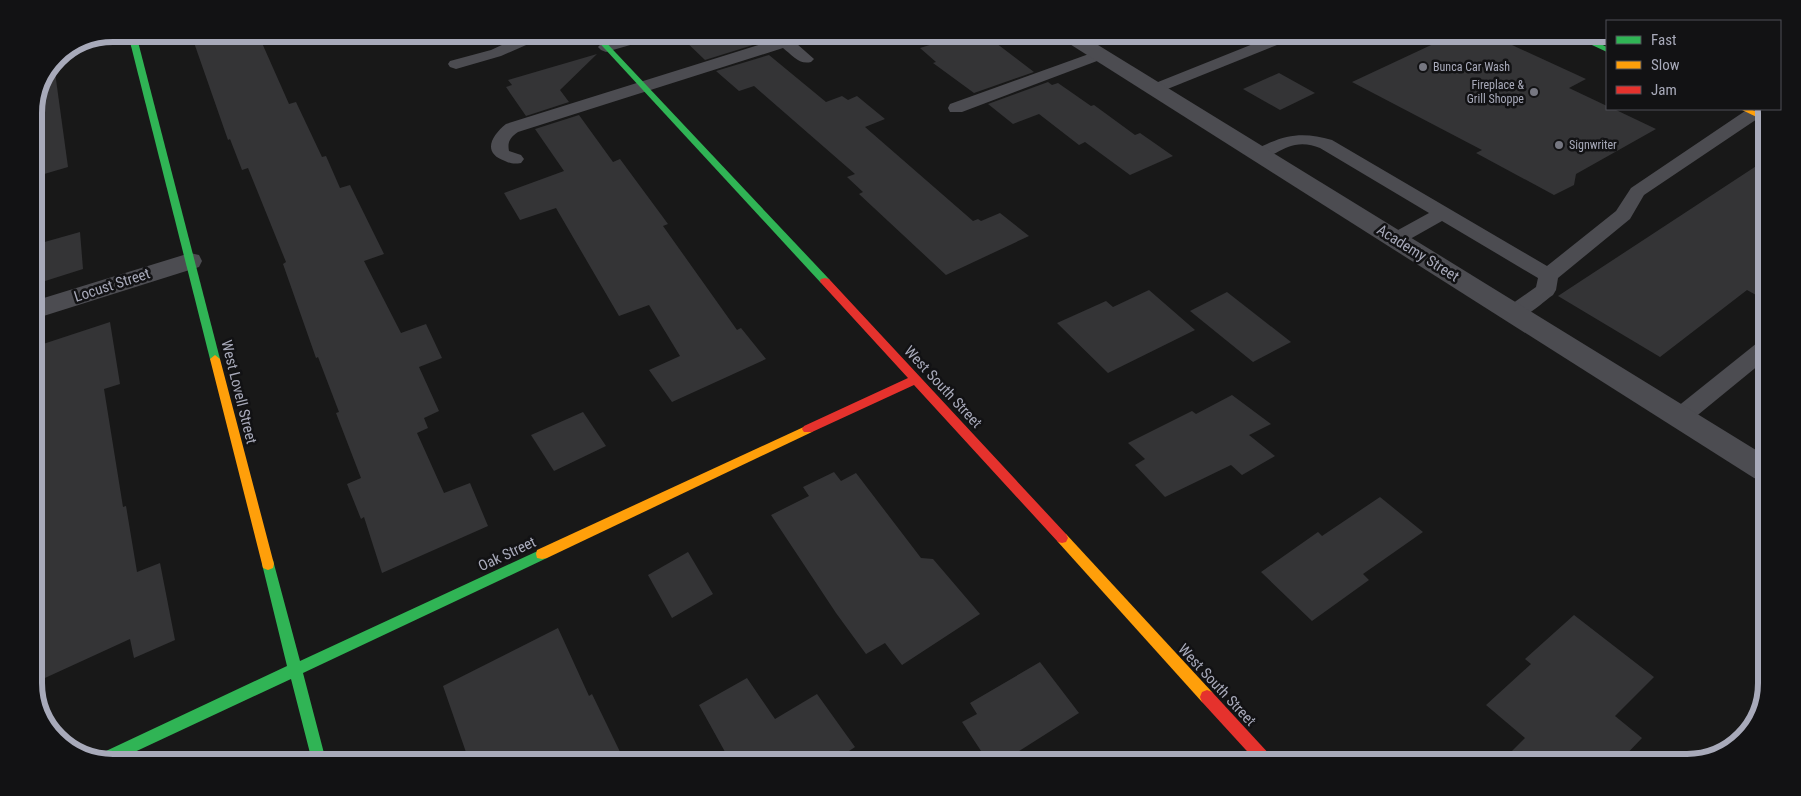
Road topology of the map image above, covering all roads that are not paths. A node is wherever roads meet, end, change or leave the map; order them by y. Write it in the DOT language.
graph roads {
  1 [pos="134,43"];
  2 [pos="519,43"];
  3 [pos="603,43"];
  4 [pos="769,43"];
  5 [pos="786,43"];
  6 [pos="1081,43"];
  7 [pos="1269,43"];
  8 [pos="1592,43"];
  9 [pos="1606,50"];
  10 [pos="1100,55"];
  11 [pos="806,58"];
  12 [pos="456,64"];
  13 [pos="643,86"];
  14 [pos="1154,89"];
  15 [pos="956,108"];
  16 [pos="1755,114"];
  17 [pos="1259,154"];
  18 [pos="515,159"];
  19 [pos="1442,212"];
  20 [pos="1396,240"];
  21 [pos="190,261"];
  22 [pos="1548,275"];
  23 [pos="43,307"];
  24 [pos="1513,313"];
  25 [pos="1758,354"];
  26 [pos="916,379"];
  27 [pos="1680,418"];
  28 [pos="1758,466"];
  29 [pos="295,670"];
  30 [pos="115,754"];
  31 [pos="317,754"];
  32 [pos="1260,754"];
  1 -- 21 [label="street, West Lovell Street"];
  2 -- 12 [label="lane"];
  3 -- 13 [label="street, West South Street"];
  4 -- 13 [label="lane"];
  5 -- 11 [label="lane"];
  6 -- 10 [label="street, Academy Street"];
  7 -- 14 [label="lane"];
  8 -- 9 [label="street"];
  10 -- 14 [label="street, Academy Street"];
  10 -- 15 [label="lane"];
  13 -- 18 [label="lane"];
  13 -- 26 [label="street, West South Street"];
  14 -- 17 [label="street, Academy Street"];
  16 -- 22 [label="lane"];
  17 -- 19 [label="lane"];
  17 -- 20 [label="street, Academy Street"];
  19 -- 20 [label="lane"];
  19 -- 22 [label="lane"];
  20 -- 24 [label="street, Academy Street"];
  21 -- 23 [label="street, Locust Street"];
  21 -- 29 [label="street, West Lovell Street"];
  22 -- 24 [label="lane"];
  24 -- 27 [label="street, Academy Street"];
  25 -- 27 [label="lane"];
  26 -- 29 [label="street, Oak Street"];
  26 -- 32 [label="street, West South Street"];
  27 -- 28 [label="street, Academy Street"];
  29 -- 30 [label="street, Oak Street"];
  29 -- 31 [label="street, West Lovell Street"];
}
